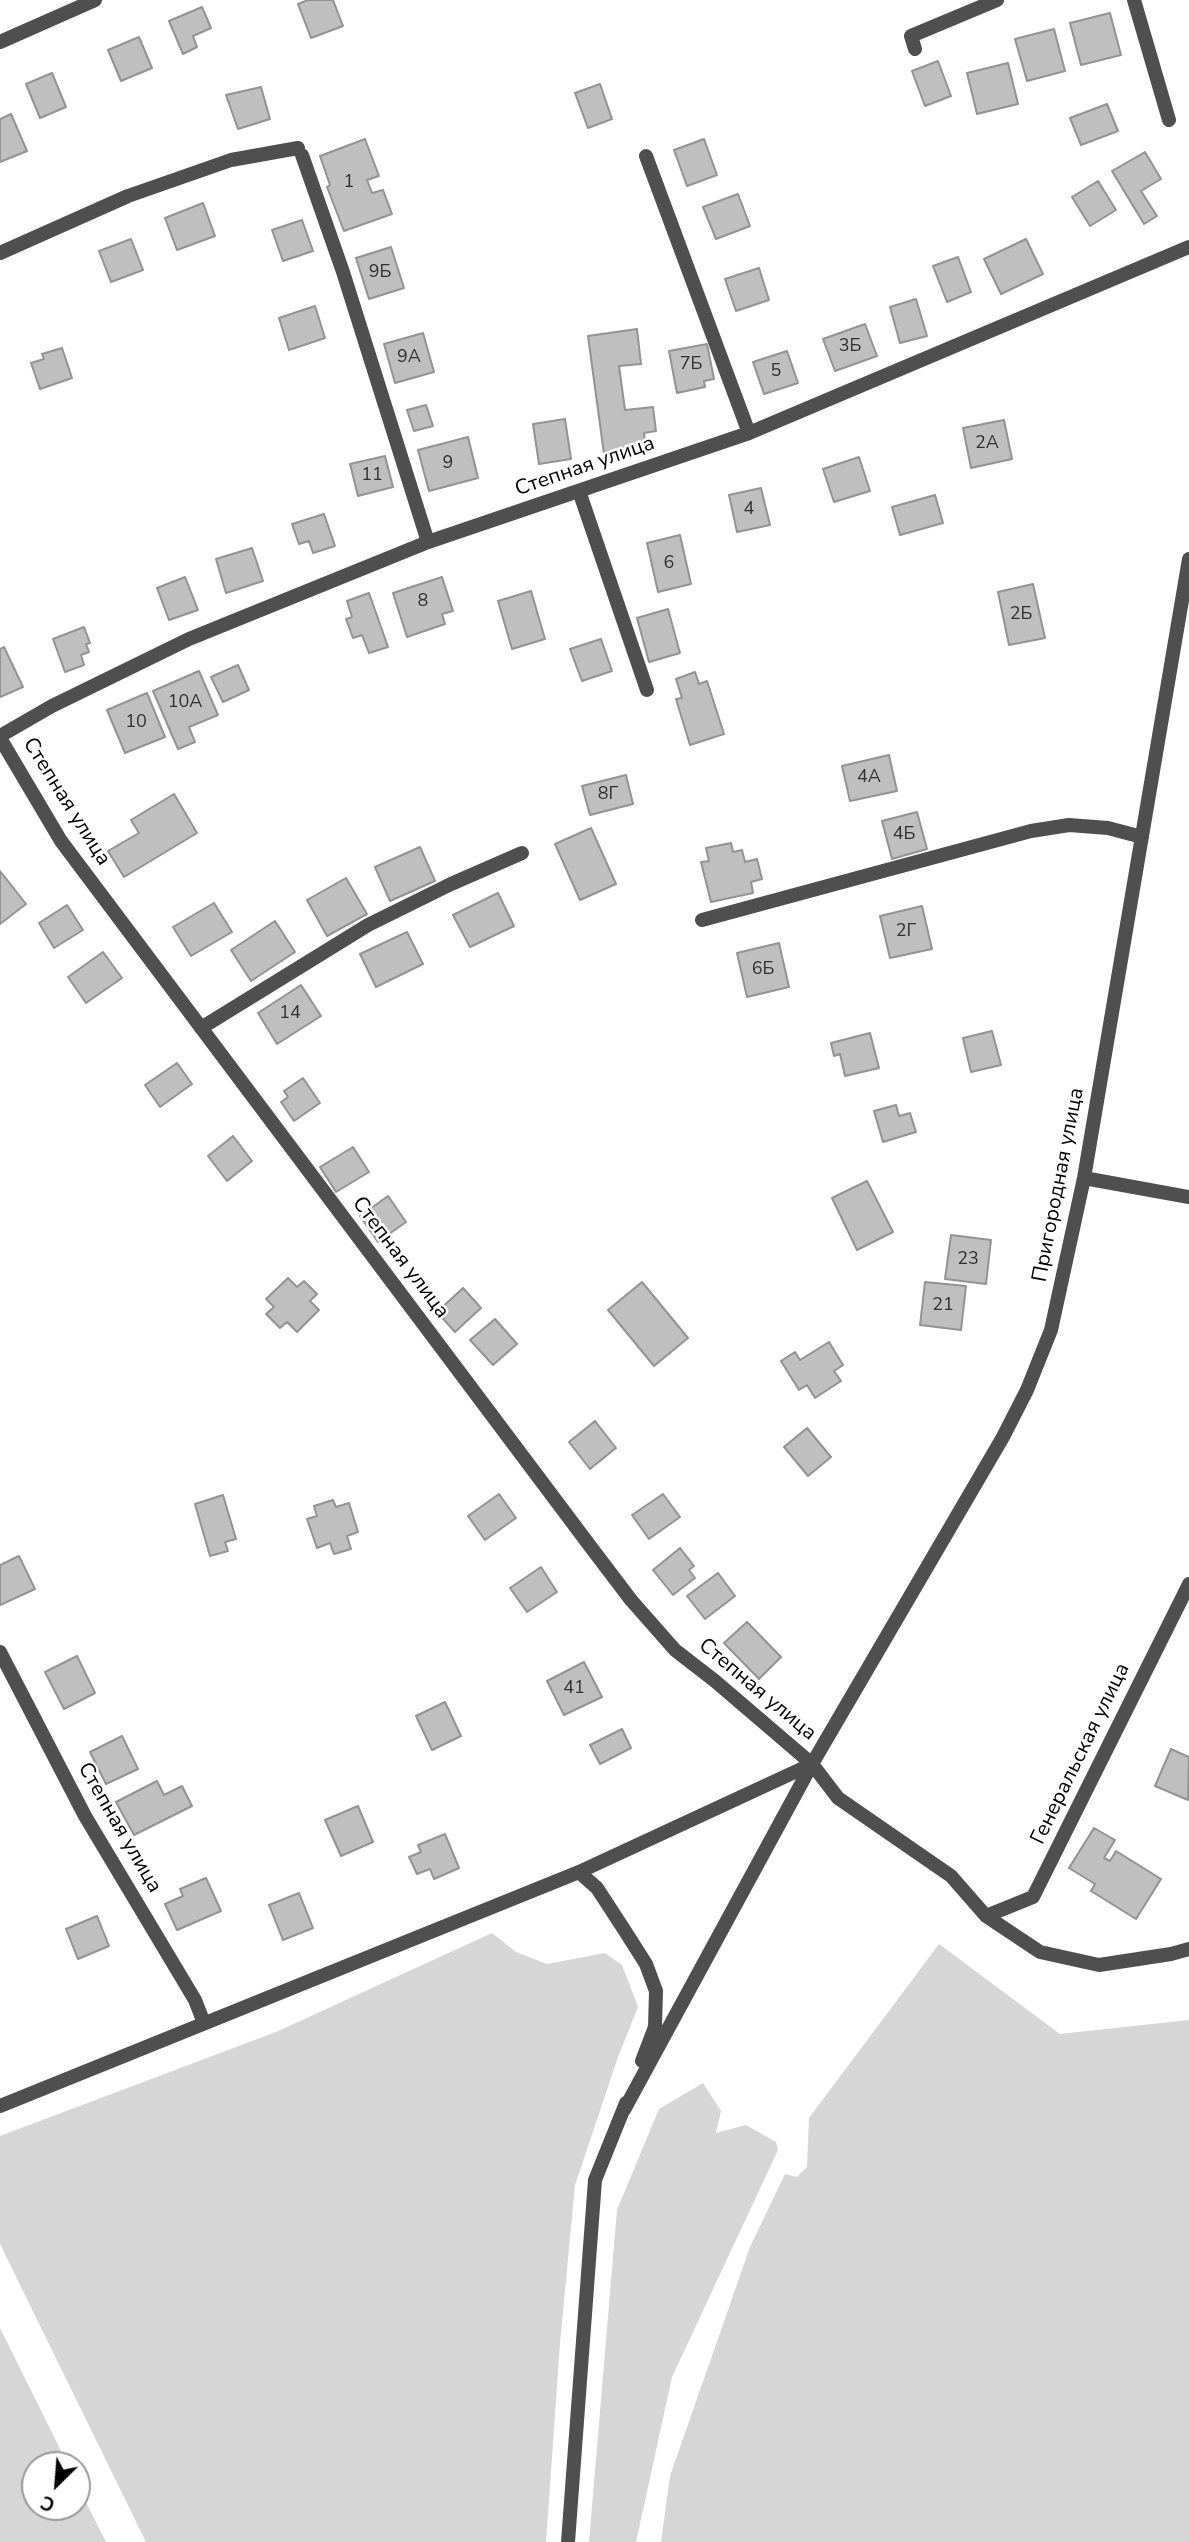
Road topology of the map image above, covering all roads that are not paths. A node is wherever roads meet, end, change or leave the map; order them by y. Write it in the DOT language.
graph roads {
  1 [pos="95,0"];
  2 [pos="997,0"];
  3 [pos="1135,0"];
  4 [pos="0,43"];
  5 [pos="915,49"];
  6 [pos="1169,120"];
  7 [pos="646,156"];
  8 [pos="1189,247"];
  9 [pos="0,253"];
  10 [pos="749,433"];
  11 [pos="579,491"];
  12 [pos="428,542"];
  13 [pos="1189,559"];
  14 [pos="648,690"];
  15 [pos="0,737"];
  16 [pos="1142,838"];
  17 [pos="522,853"];
  18 [pos="702,920"];
  19 [pos="201,1028"];
  20 [pos="1084,1178"];
  21 [pos="1189,1197"];
  22 [pos="1189,1584"];
  23 [pos="0,1652"];
  24 [pos="812,1764"];
  25 [pos="579,1872"];
  26 [pos="985,1916"];
  27 [pos="1189,1949"];
  28 [pos="204,2023"];
  29 [pos="0,2106"];
  30 [pos="624,2110"];
  31 [pos="568,2542"];
  1 -- 4 [label="street"];
  2 -- 5 [label="street"];
  3 -- 6 [label="street"];
  7 -- 10 [label="street"];
  8 -- 10 [label="street, Степная улица"];
  9 -- 12 [label="street"];
  10 -- 11 [label="street, Степная улица"];
  11 -- 12 [label="street, Степная улица"];
  11 -- 14 [label="street"];
  12 -- 15 [label="street, Степная улица"];
  13 -- 16 [label="street, Пригородная улица"];
  15 -- 19 [label="street, Степная улица"];
  16 -- 18 [label="street"];
  16 -- 20 [label="street, Пригородная улица"];
  17 -- 19 [label="street"];
  19 -- 24 [label="street, Степная улица"];
  20 -- 21 [label="street"];
  20 -- 24 [label="street, Пригородная улица"];
  22 -- 26 [label="street, Генеральская улица"];
  23 -- 28 [label="street, Степная улица"];
  24 -- 25 [label="street"];
  24 -- 26 [label="street, Степная улица"];
  24 -- 30 [label="street, Пригородная улица"];
  25 -- 28 [label="street"];
  25 -- 30 [label="street"];
  26 -- 27 [label="street, Степная улица"];
  28 -- 29 [label="street"];
  30 -- 31 [label="street"];
}
